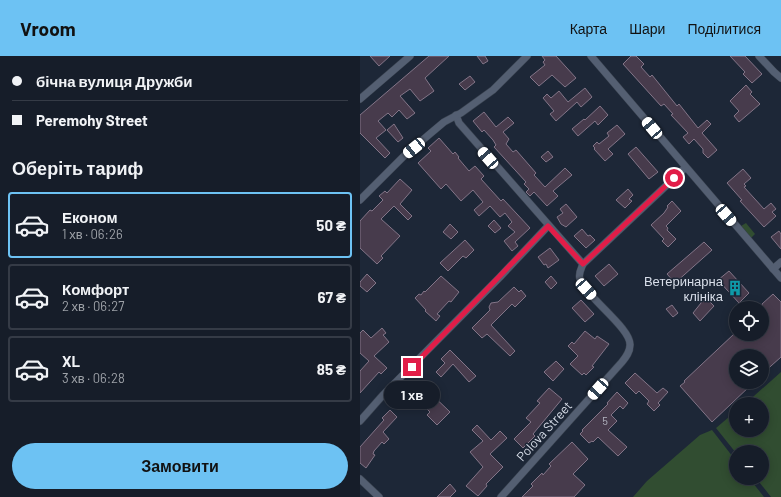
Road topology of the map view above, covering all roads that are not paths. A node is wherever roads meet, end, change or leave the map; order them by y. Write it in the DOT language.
graph roads {
  1 [pos="410,56"];
  2 [pos="527,56"];
  3 [pos="591,56"];
  4 [pos="759,56"];
  5 [pos="781,78"];
  6 [pos="360,99"];
  7 [pos="456,115"];
  8 [pos="685,168"];
  9 [pos="360,200"];
  10 [pos="548,226"];
  11 [pos="781,262"];
  12 [pos="583,264"];
  13 [pos="773,269"];
  14 [pos="781,278"];
  15 [pos="360,421"];
  16 [pos="360,479"];
  17 [pos="379,497"];
  18 [pos="501,497"];
  1 -- 6 [label="street"];
  2 -- 7 [label="street"];
  3 -- 8 [label="street"];
  4 -- 5 [label="street"];
  7 -- 9 [label="street"];
  7 -- 10 [label="street"];
  8 -- 12 [label="street"];
  8 -- 13 [label="street"];
  10 -- 12 [label="street"];
  10 -- 15 [label="street"];
  11 -- 13 [label="street"];
  12 -- 18 [label="street"];
  13 -- 14 [label="street"];
  16 -- 17 [label="street"];
}
